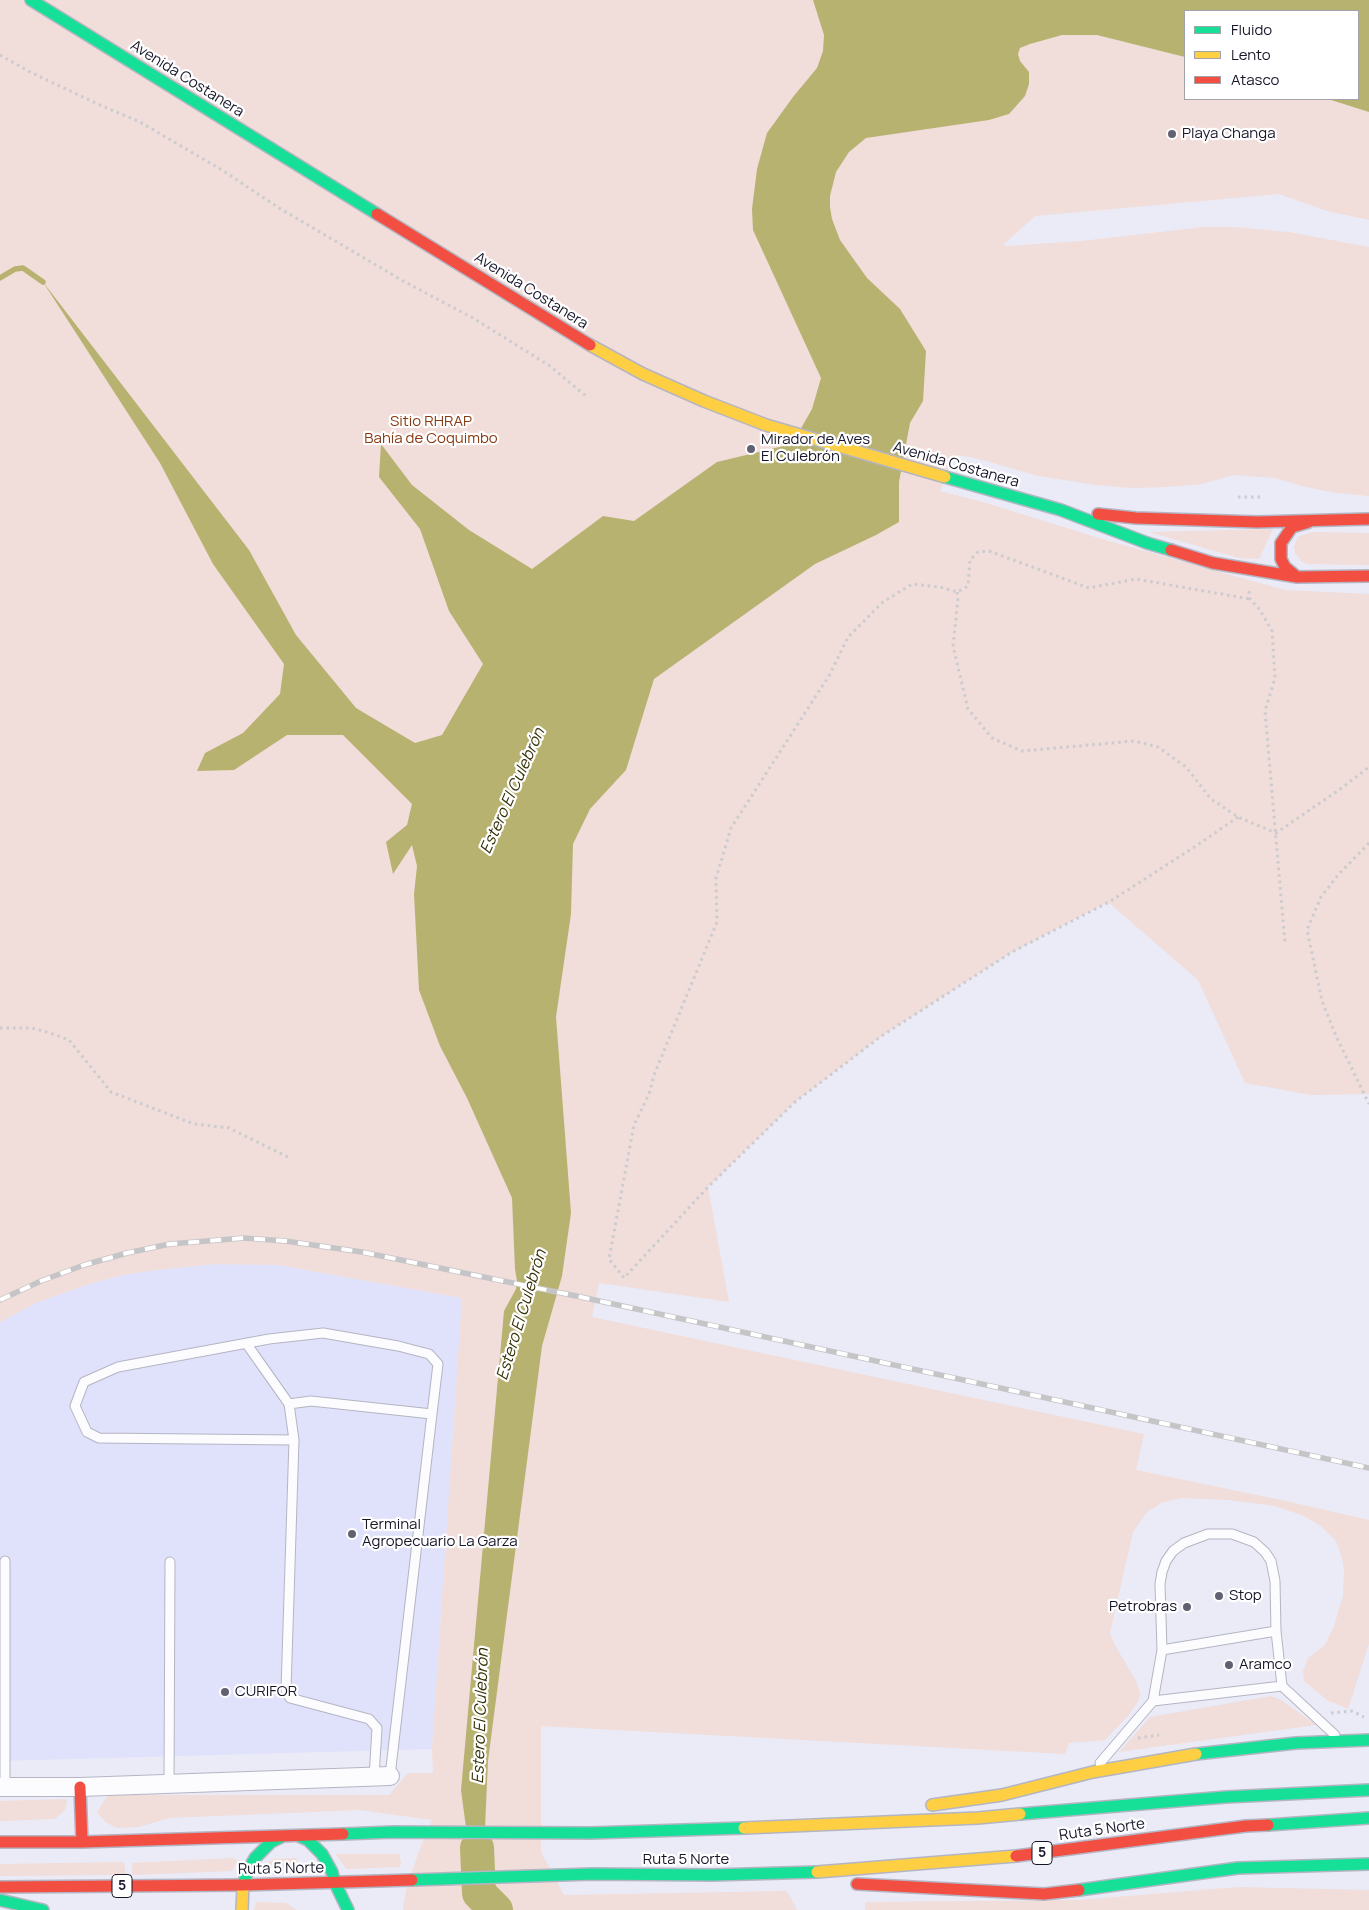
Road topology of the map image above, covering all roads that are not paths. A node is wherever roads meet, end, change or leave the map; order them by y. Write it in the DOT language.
graph roads {
  1 [pos="31,0"];
  2 [pos="1061,510"];
  3 [pos="1369,519"];
  4 [pos="1310,522"];
  5 [pos="1369,576"];
  6 [pos="1297,577"];
  7 [pos="246,1343"];
  8 [pos="289,1404"];
  9 [pos="432,1414"];
  10 [pos="294,1440"];
  11 [pos="5,1561"];
  12 [pos="170,1562"];
  13 [pos="1276,1630"];
  14 [pos="1162,1650"];
  15 [pos="1282,1686"];
  16 [pos="1153,1701"];
  17 [pos="1369,1740"];
  18 [pos="1341,1741"];
  19 [pos="1092,1772"];
  20 [pos="382,1776"];
  21 [pos="169,1784"];
  22 [pos="3,1787"];
  23 [pos="80,1787"];
  24 [pos="1369,1790"];
  25 [pos="1369,1818"];
  26 [pos="825,1824"];
  27 [pos="281,1836"];
  28 [pos="300,1836"];
  29 [pos="0,1842"];
  30 [pos="82,1842"];
  31 [pos="1369,1864"];
  32 [pos="713,1875"];
  33 [pos="829,1882"];
  34 [pos="335,1883"];
  35 [pos="848,1884"];
  36 [pos="243,1885"];
  37 [pos="0,1887"];
  38 [pos="0,1900"];
  39 [pos="346,1908"];
  40 [pos="40,1910"];
  41 [pos="242,1910"];
  1 -- 2 [label="main road, Avenida Costanera"];
  2 -- 4 [label="main road, Avenida Costanera"];
  2 -- 6 [label="main road, Avenida Costanera"];
  3 -- 4 [label="main road, Avenida Costanera"];
  4 -- 6 [label="main road"];
  5 -- 6 [label="main road, Avenida Costanera"];
  7 -- 8 [label="lane"];
  7 -- 9 [label="lane"];
  7 -- 10 [label="lane"];
  8 -- 9 [label="lane"];
  8 -- 10 [label="lane"];
  9 -- 20 [label="lane"];
  10 -- 20 [label="lane"];
  11 -- 22 [label="lane"];
  12 -- 21 [label="lane"];
  13 -- 14 [label="lane"];
  13 -- 14 [label="lane"];
  13 -- 15 [label="lane"];
  14 -- 16 [label="lane"];
  15 -- 16 [label="lane"];
  15 -- 18 [label="lane"];
  16 -- 19 [label="lane"];
  17 -- 18 [label="main road"];
  18 -- 19 [label="main road"];
  19 -- 26 [label="main road"];
  20 -- 21 [label="street"];
  21 -- 23 [label="street"];
  22 -- 23 [label="street"];
  23 -- 30 [label="main road"];
  24 -- 26 [label="main road, Ruta 5 Norte"];
  25 -- 32 [label="main road, Ruta 5 Norte / 5"];
  26 -- 28 [label="main road, Ruta 5 Norte"];
  27 -- 28 [label="main road, Ruta 5 Norte"];
  27 -- 30 [label="main road, Ruta 5 Norte"];
  27 -- 36 [label="main road"];
  28 -- 34 [label="main road"];
  29 -- 30 [label="main road, Ruta 5 Norte"];
  31 -- 35 [label="main road"];
  32 -- 33 [label="main road"];
  32 -- 34 [label="main road, Ruta 5 Norte / 5"];
  34 -- 36 [label="main road, Ruta 5 Norte / 5"];
  34 -- 39 [label="main road"];
  36 -- 37 [label="main road, Ruta 5 Norte / 5"];
  36 -- 41 [label="main road"];
  38 -- 40 [label="main road"];
}
